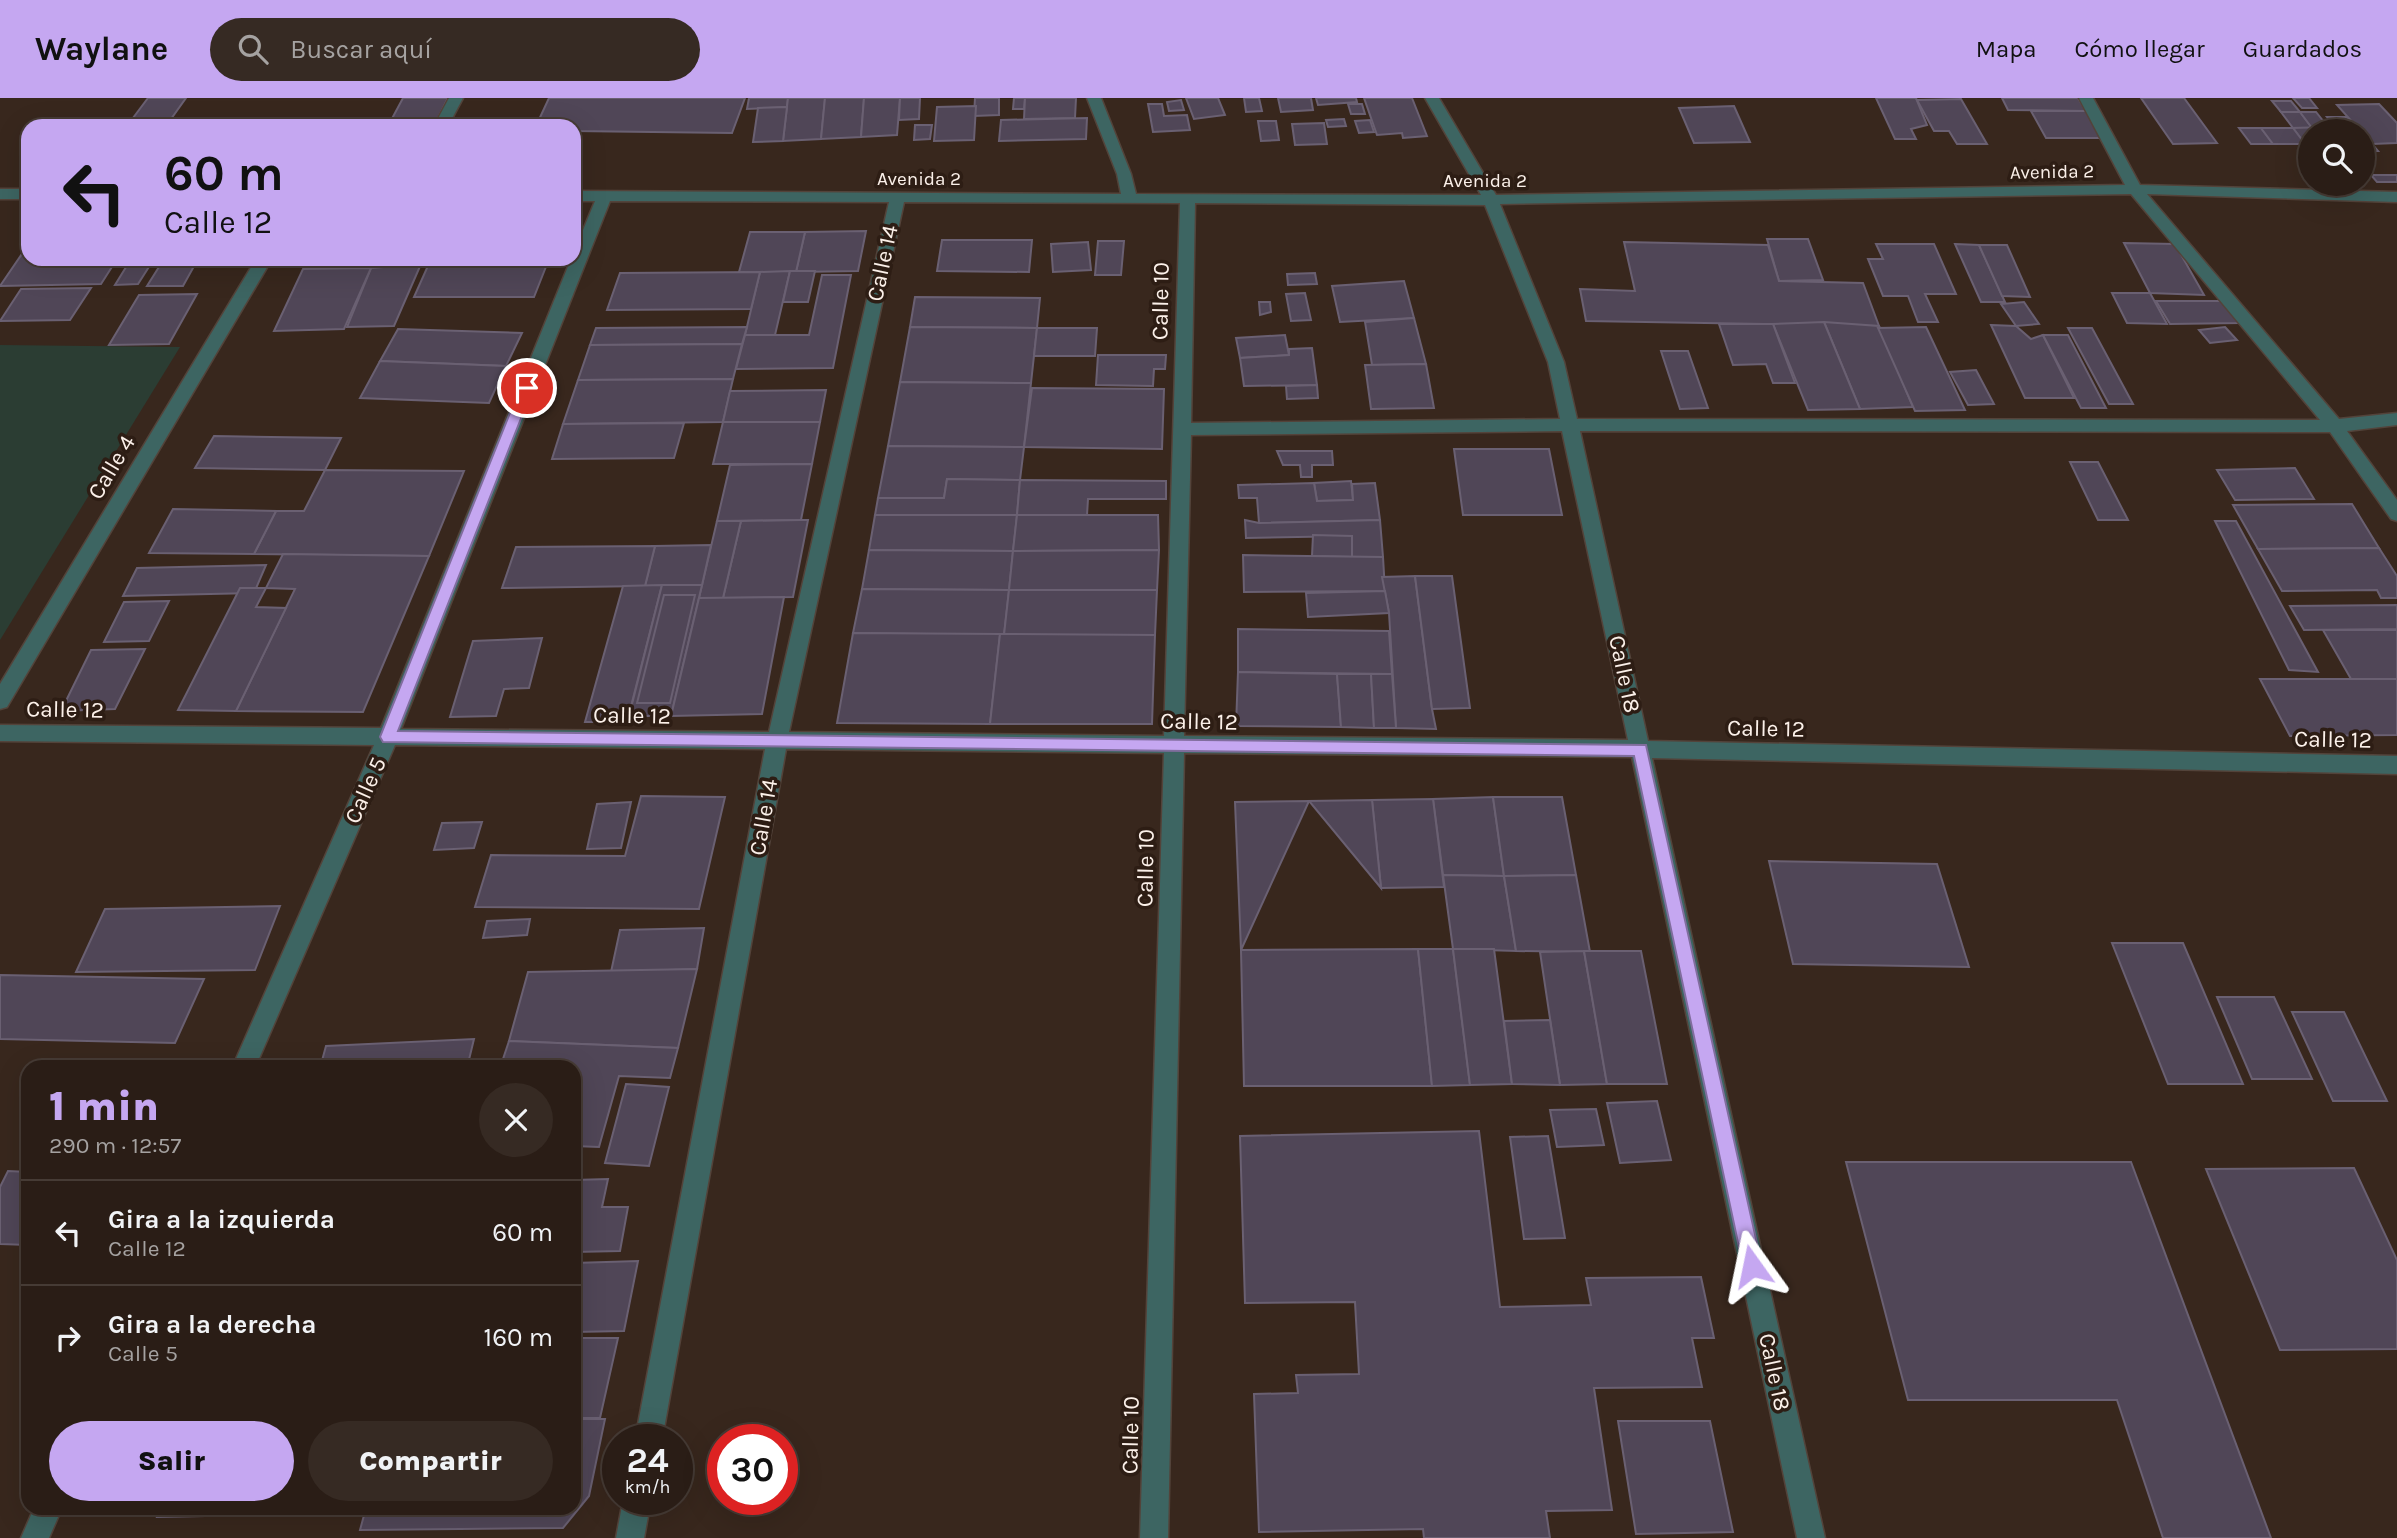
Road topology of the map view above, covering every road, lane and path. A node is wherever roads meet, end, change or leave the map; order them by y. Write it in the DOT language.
graph roads {
  1 [pos="456,98"];
  2 [pos="1094,98"];
  3 [pos="1432,98"];
  4 [pos="2086,98"];
  5 [pos="446,119"];
  6 [pos="2135,189"];
  7 [pos="21,194"];
  8 [pos="1,195"];
  9 [pos="581,196"];
  10 [pos="604,196"];
  11 [pos="2397,197"];
  12 [pos="897,198"];
  13 [pos="1129,198"];
  14 [pos="1188,199"];
  15 [pos="1491,200"];
  16 [pos="581,254"];
  17 [pos="260,266"];
  18 [pos="576,266"];
  19 [pos="2397,419"];
  20 [pos="1572,425"];
  21 [pos="2335,426"];
  22 [pos="1183,429"];
  23 [pos="2397,513"];
  24 [pos="0,701"];
  25 [pos="0,733"];
  26 [pos="388,737"];
  27 [pos="776,741"];
  28 [pos="1174,745"];
  29 [pos="1641,750"];
  30 [pos="2397,765"];
  31 [pos="247,1060"];
  32 [pos="651,1424"];
  33 [pos="45,1515"];
  34 [pos="634,1515"];
  35 [pos="36,1538"];
  36 [pos="630,1538"];
  37 [pos="1154,1538"];
  38 [pos="1811,1538"];
  1 -- 5 [label="street"];
  2 -- 13 [label="street"];
  3 -- 15 [label="street, Calle 18"];
  4 -- 6 [label="street"];
  6 -- 11 [label="street, Avenida 2"];
  6 -- 15 [label="street, Avenida 2"];
  6 -- 21 [label="street"];
  7 -- 8 [label="street"];
  9 -- 10 [label="street, Avenida 2"];
  10 -- 12 [label="street, Avenida 2"];
  10 -- 16 [label="street, Calle 5"];
  12 -- 13 [label="street, Avenida 2"];
  12 -- 27 [label="street, Calle 14"];
  13 -- 14 [label="street, Avenida 2"];
  14 -- 15 [label="street, Avenida 2"];
  14 -- 22 [label="street, Calle 10"];
  15 -- 20 [label="street, Calle 18"];
  17 -- 24 [label="street, Calle 4"];
  18 -- 26 [label="street, Calle 5"];
  19 -- 21 [label="street"];
  20 -- 21 [label="street"];
  20 -- 22 [label="street"];
  20 -- 29 [label="street, Calle 18"];
  21 -- 23 [label="street"];
  22 -- 28 [label="street, Calle 10"];
  25 -- 26 [label="street, Calle 12"];
  26 -- 27 [label="street, Calle 12"];
  26 -- 31 [label="street, Calle 5"];
  27 -- 28 [label="street, Calle 12"];
  27 -- 32 [label="street, Calle 14"];
  28 -- 29 [label="street, Calle 12"];
  28 -- 37 [label="street, Calle 10"];
  29 -- 30 [label="street, Calle 12"];
  29 -- 38 [label="street, Calle 18"];
  33 -- 35 [label="street"];
  34 -- 36 [label="street"];
}
